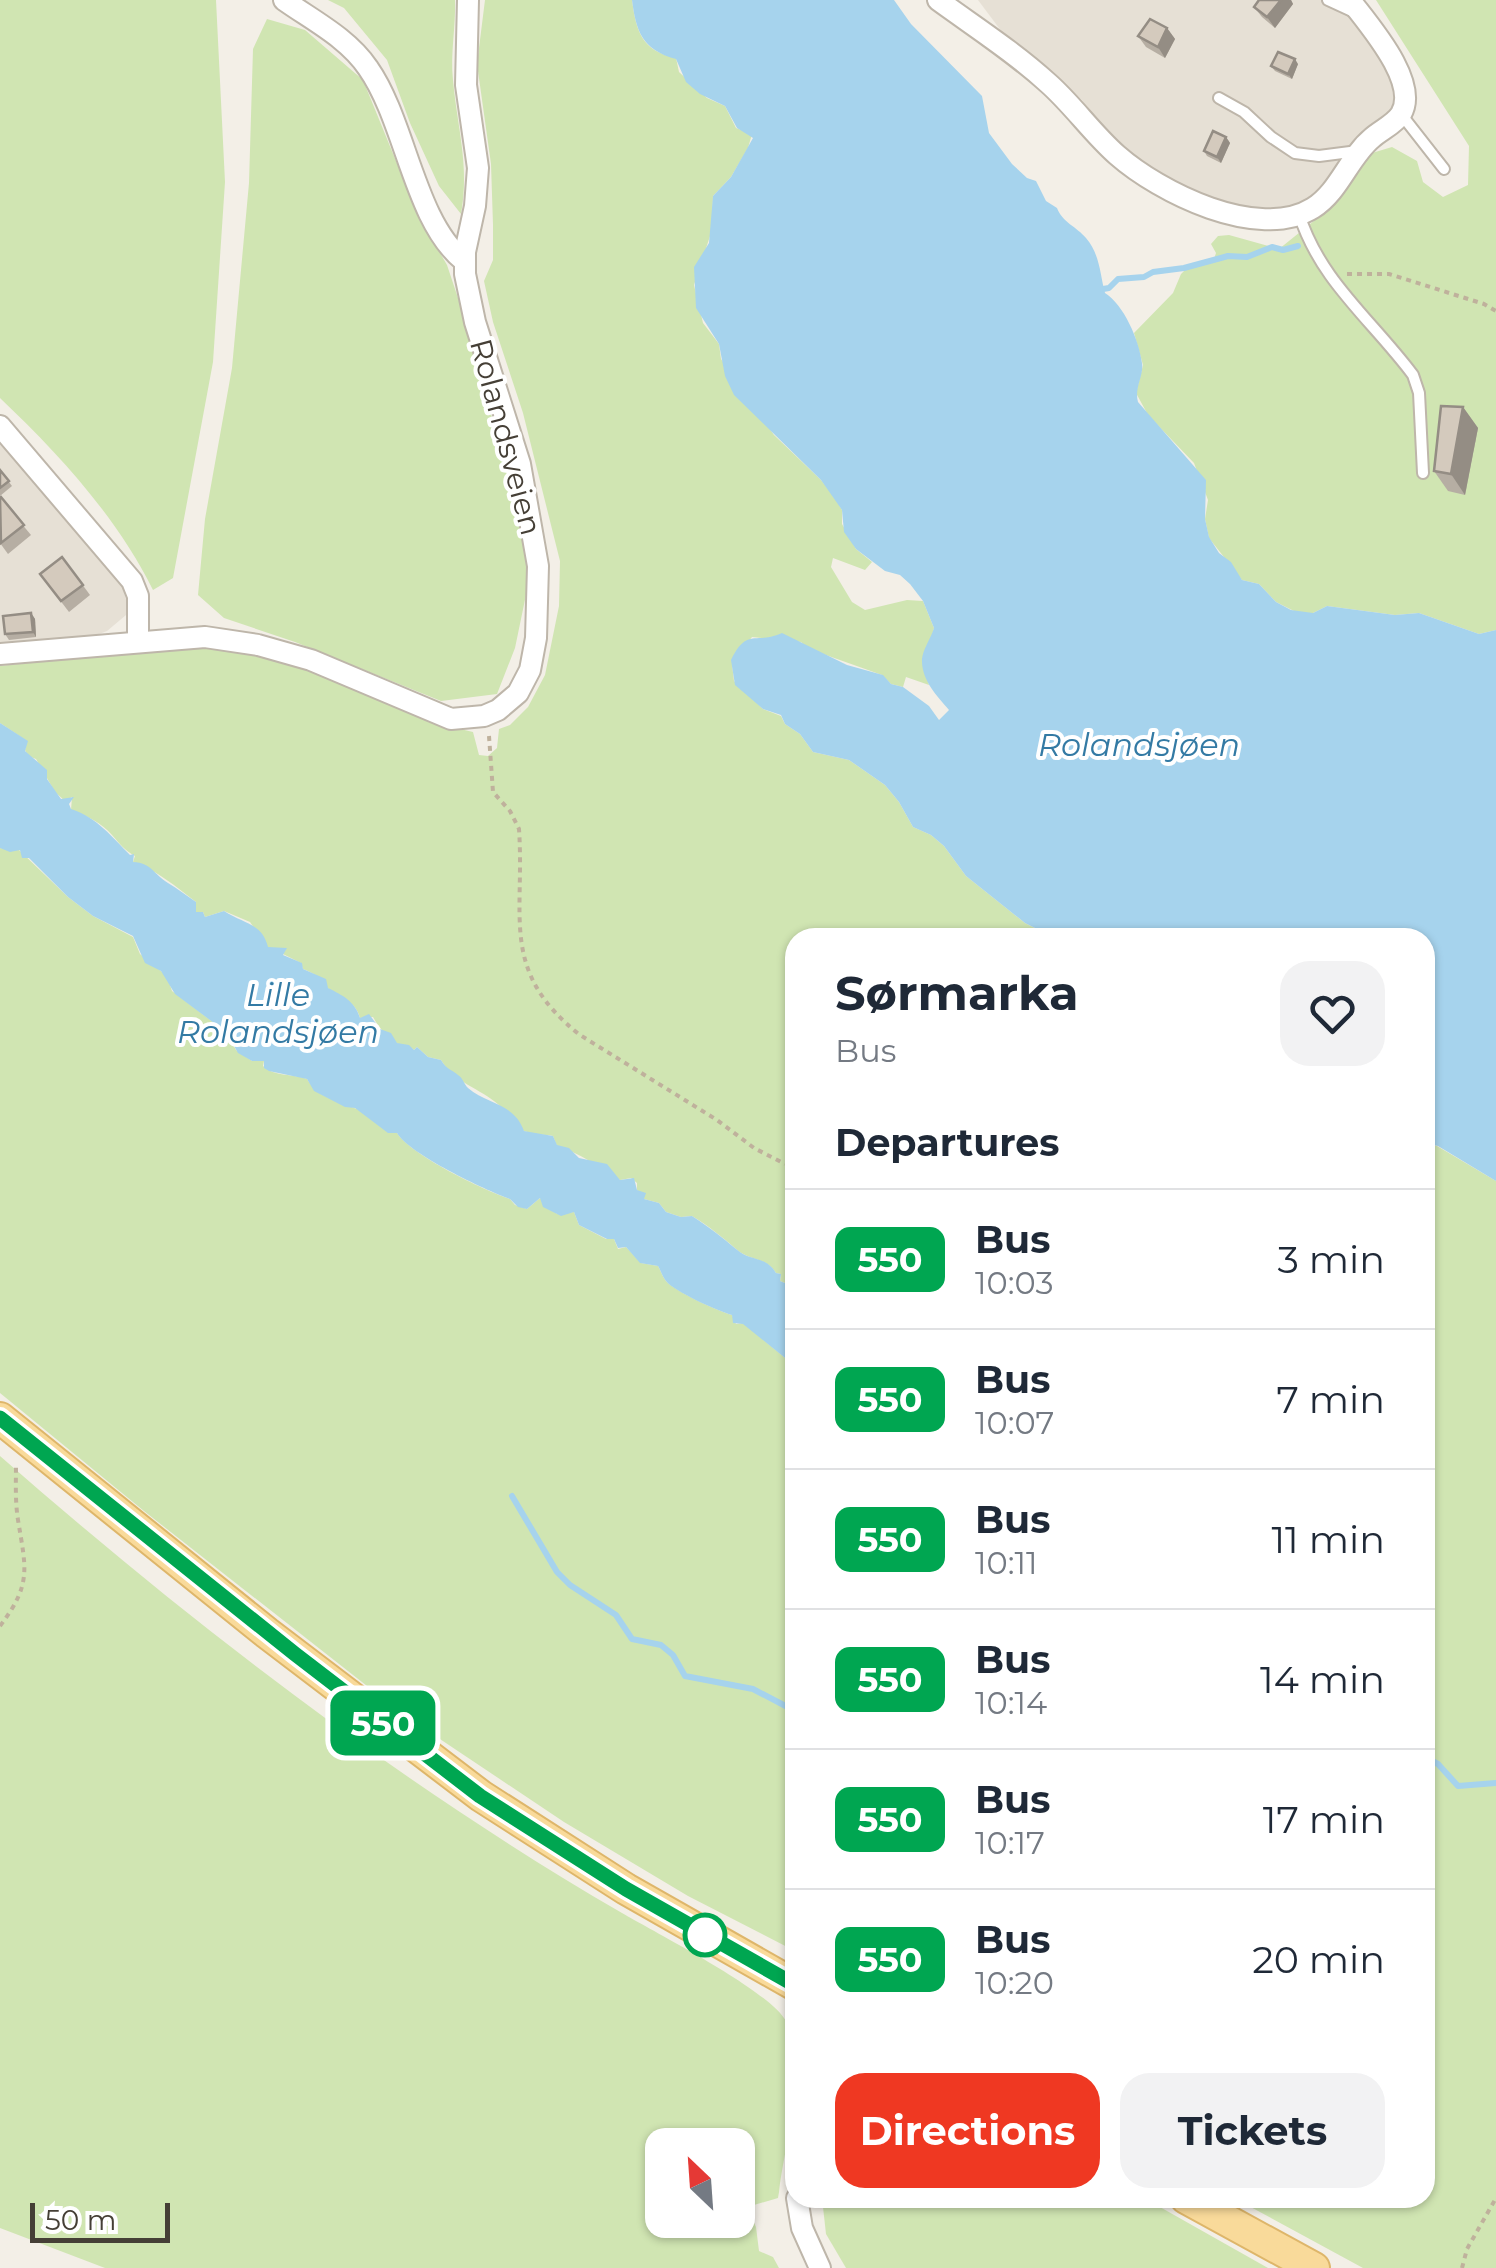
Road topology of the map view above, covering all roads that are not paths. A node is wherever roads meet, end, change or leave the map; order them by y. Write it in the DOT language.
graph roads {
  1 [pos="284,0"];
  2 [pos="468,0"];
  3 [pos="938,0"];
  4 [pos="1328,0"];
  5 [pos="1355,7"];
  6 [pos="1219,98"];
  7 [pos="1401,114"];
  8 [pos="1359,151"];
  9 [pos="1444,169"];
  10 [pos="1300,214"];
  11 [pos="464,261"];
  12 [pos="0,426"];
  13 [pos="1423,473"];
  14 [pos="138,640"];
  15 [pos="0,654"];
  16 [pos="9,1426"];
  17 [pos="785,1979"];
  18 [pos="799,2208"];
  19 [pos="1204,2208"];
  20 [pos="820,2268"];
  21 [pos="1314,2268"];
  1 -- 11 [label="street"];
  2 -- 11 [label="street, Rolandsveien"];
  3 -- 10 [label="street"];
  4 -- 5 [label="lane"];
  5 -- 7 [label="street"];
  6 -- 8 [label="lane"];
  7 -- 8 [label="street"];
  7 -- 9 [label="lane"];
  8 -- 10 [label="street"];
  10 -- 13 [label="lane"];
  11 -- 14 [label="street, Rolandsveien"];
  12 -- 14 [label="street"];
  14 -- 15 [label="street"];
  16 -- 17 [label="main road"];
  18 -- 20 [label="street"];
  19 -- 21 [label="main road"];
}
